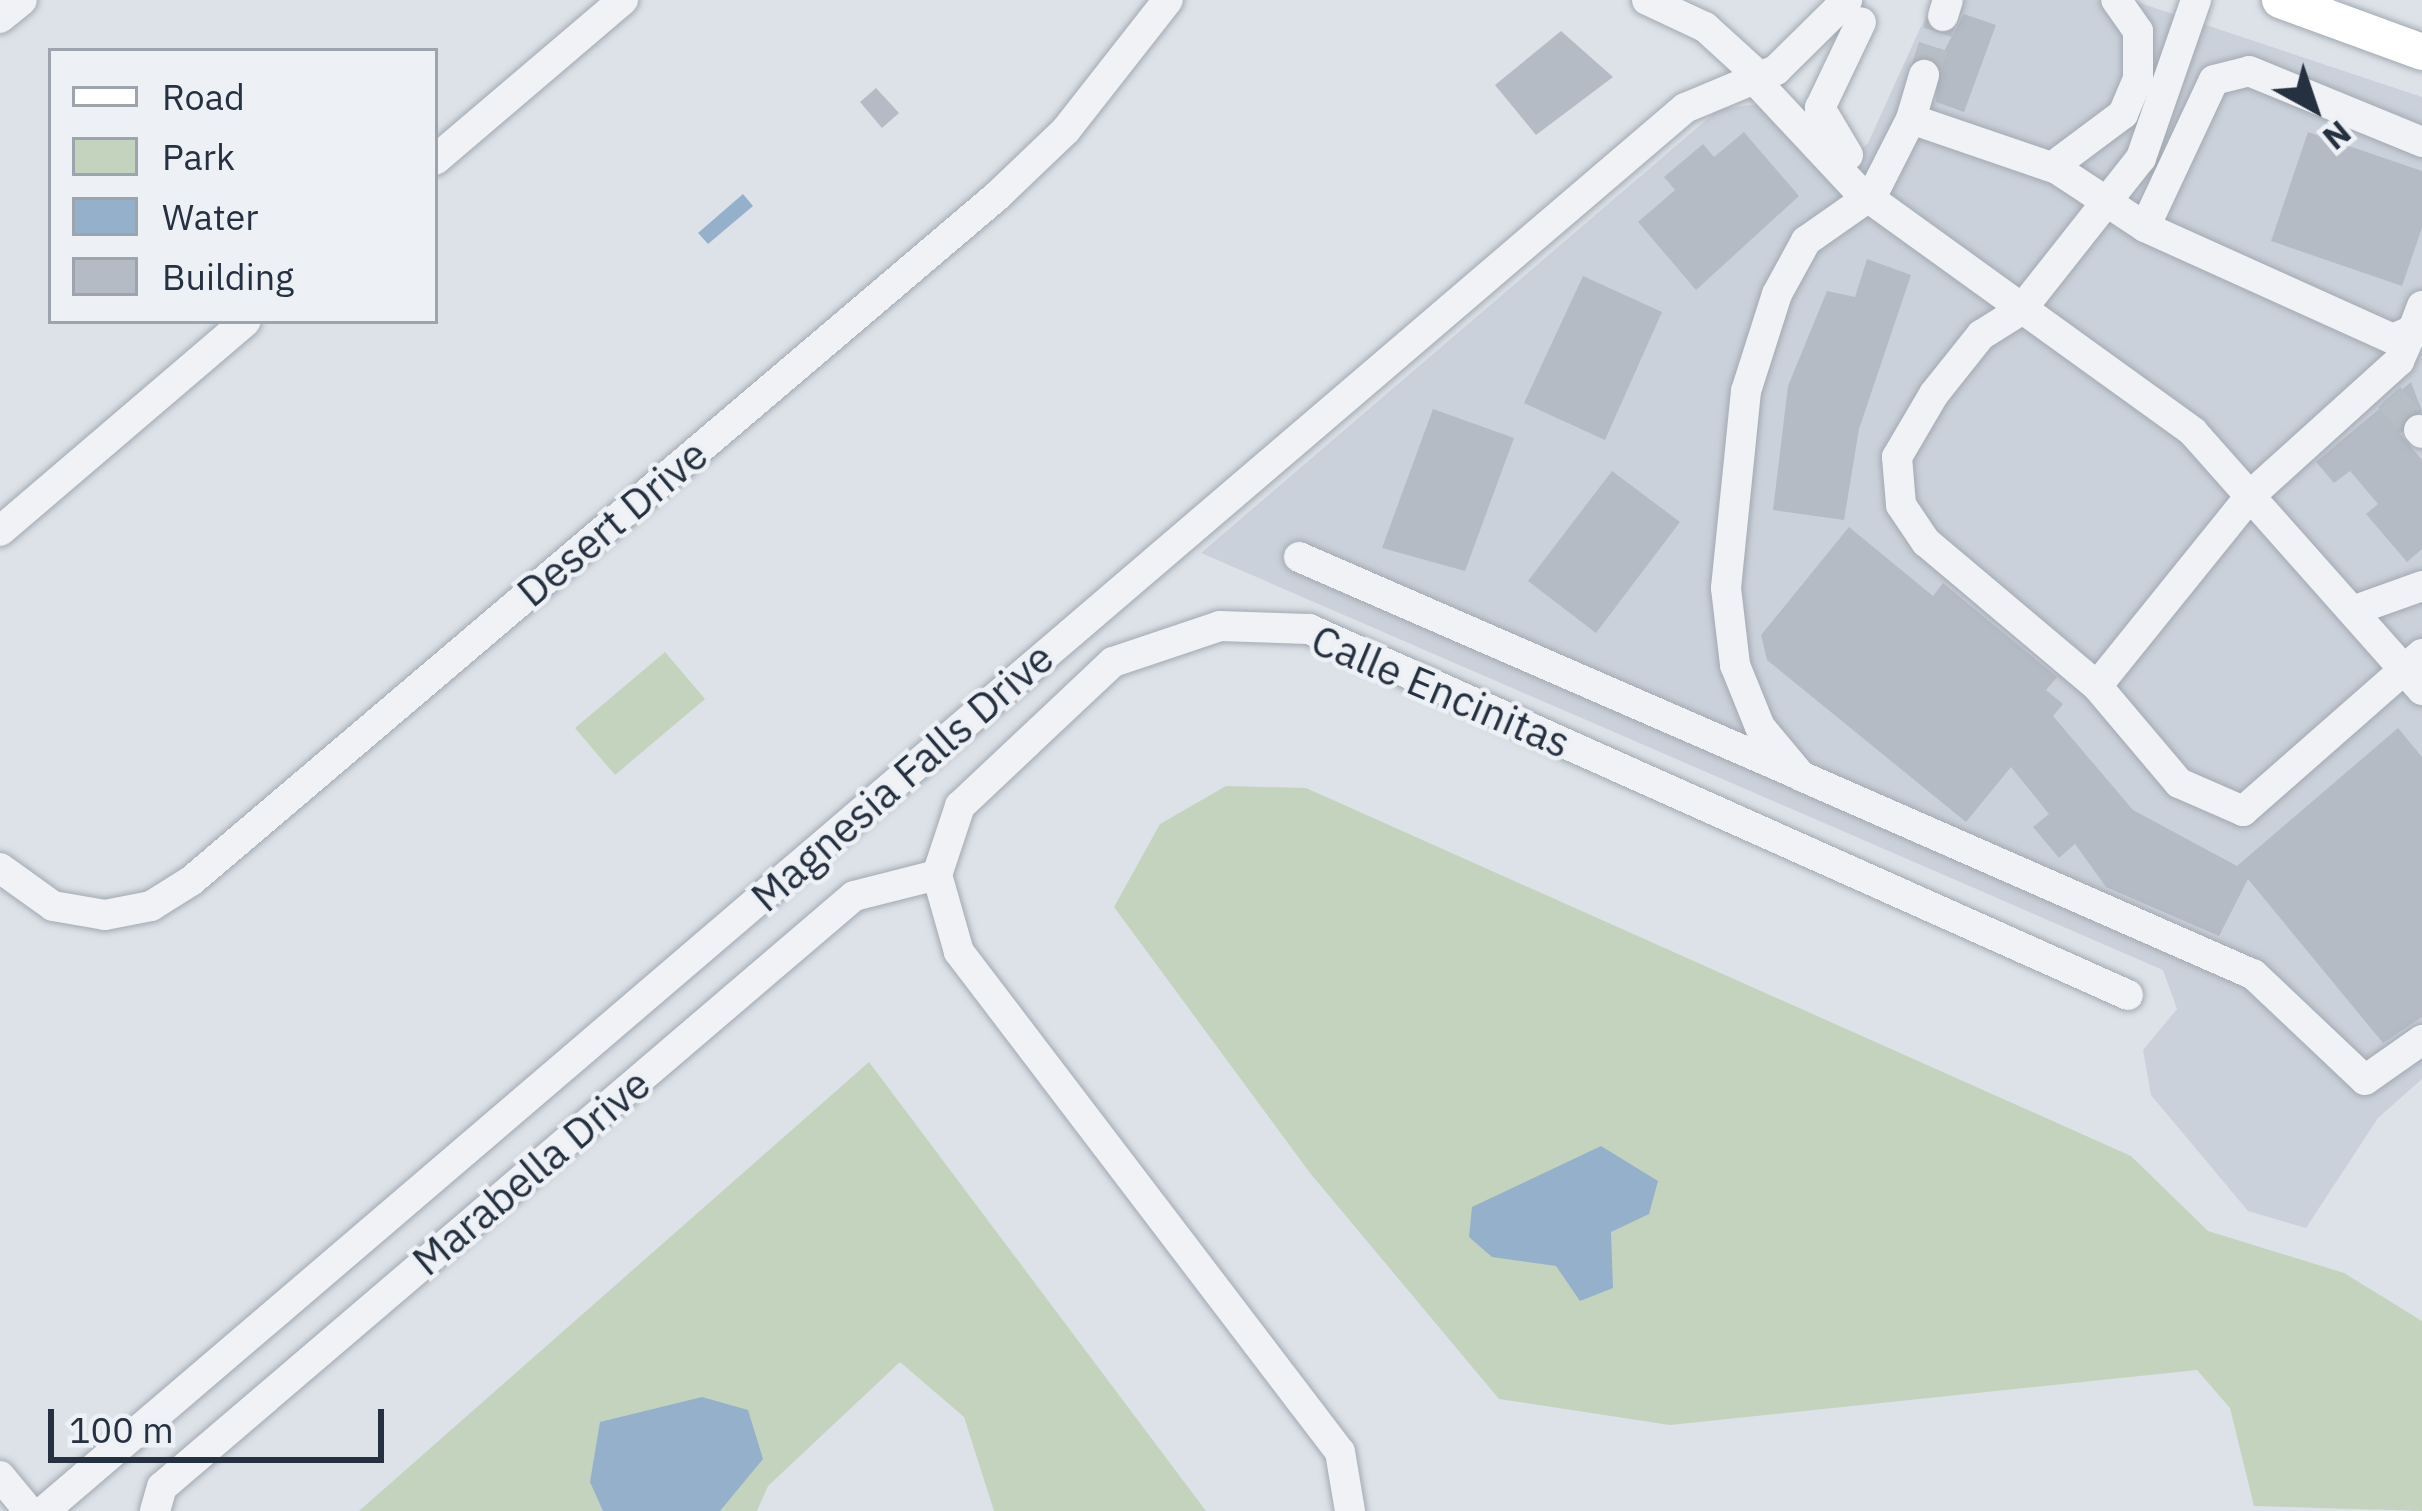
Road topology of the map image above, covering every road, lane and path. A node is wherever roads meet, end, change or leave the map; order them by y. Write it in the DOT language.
graph roads {
  1 [pos="22,0"];
  2 [pos="623,0"];
  3 [pos="1168,0"];
  4 [pos="1647,0"];
  5 [pos="2116,0"];
  6 [pos="2196,0"];
  7 [pos="2280,0"];
  8 [pos="1860,7"];
  9 [pos="0,18"];
  10 [pos="2422,52"];
  11 [pos="1763,75"];
  12 [pos="1924,75"];
  13 [pos="1911,119"];
  14 [pos="2422,142"];
  15 [pos="438,157"];
  16 [pos="2060,161"];
  17 [pos="1873,194"];
  18 [pos="2111,200"];
  19 [pos="2145,227"];
  20 [pos="2020,310"];
  21 [pos="2418,318"];
  22 [pos="243,324"];
  23 [pos="2253,493"];
  24 [pos="0,531"];
  25 [pos="1299,557"];
  26 [pos="2422,586"];
  27 [pos="2355,610"];
  28 [pos="2416,671"];
  29 [pos="2097,686"];
  30 [pos="1801,776"];
  31 [pos="0,868"];
  32 [pos="937,874"];
  33 [pos="2128,995"];
  34 [pos="2422,1040"];
  35 [pos="0,1476"];
  36 [pos="29,1511"];
  37 [pos="44,1511"];
  38 [pos="155,1511"];
  39 [pos="1350,1511"];
  1 -- 9 [label="street"];
  2 -- 15 [label="street"];
  3 -- 31 [label="street, Desert Drive"];
  4 -- 11 [label="street"];
  5 -- 16 [label="street"];
  6 -- 18 [label="street"];
  7 -- 10 [label="main road"];
  8 -- 11 [label="street, Magnesia Falls Drive"];
  8 -- 17 [label="street"];
  11 -- 17 [label="street"];
  11 -- 37 [label="street, Magnesia Falls Drive"];
  12 -- 13 [label="street"];
  13 -- 17 [label="street"];
  13 -- 18 [label="street"];
  14 -- 19 [label="street"];
  17 -- 20 [label="street"];
  17 -- 30 [label="street"];
  18 -- 19 [label="street"];
  18 -- 20 [label="street"];
  19 -- 21 [label="street"];
  20 -- 23 [label="street"];
  20 -- 29 [label="street"];
  21 -- 23 [label="street"];
  22 -- 24 [label="street"];
  23 -- 27 [label="street"];
  23 -- 29 [label="street"];
  25 -- 30 [label="street"];
  26 -- 27 [label="street"];
  27 -- 28 [label="street"];
  28 -- 29 [label="street"];
  30 -- 34 [label="street"];
  32 -- 33 [label="street, Calle Encinitas"];
  32 -- 38 [label="street, Marabella Drive"];
  32 -- 39 [label="street"];
  35 -- 36 [label="street"];
}
